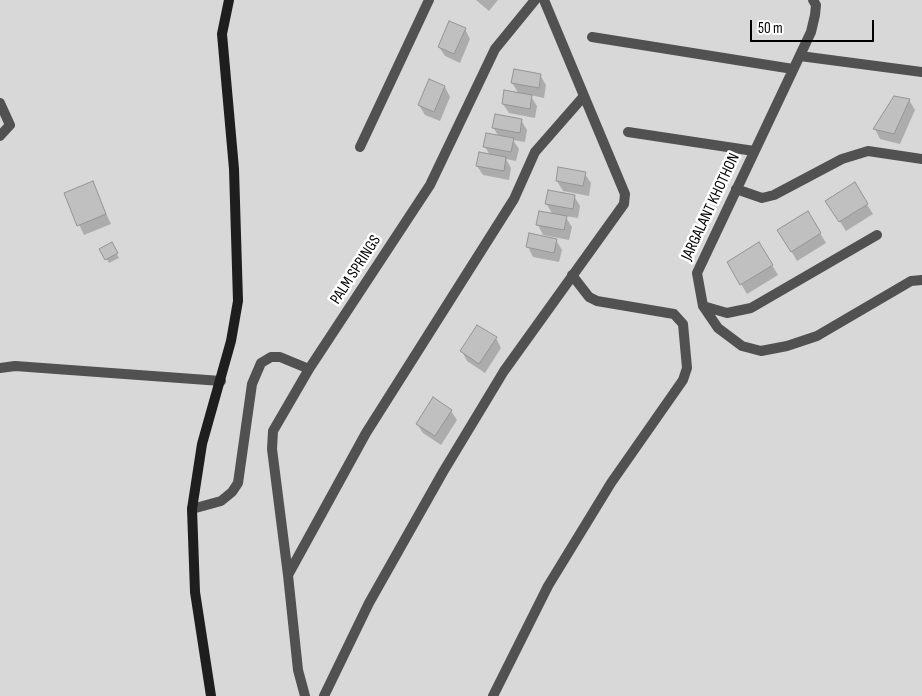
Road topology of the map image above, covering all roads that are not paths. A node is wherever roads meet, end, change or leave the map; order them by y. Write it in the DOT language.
graph roads {
  1 [pos="228,0"];
  2 [pos="429,0"];
  3 [pos="535,0"];
  4 [pos="544,0"];
  5 [pos="813,0"];
  6 [pos="592,37"];
  7 [pos="800,56"];
  8 [pos="793,69"];
  9 [pos="922,72"];
  10 [pos="584,96"];
  11 [pos="0,104"];
  12 [pos="628,132"];
  13 [pos="0,136"];
  14 [pos="360,147"];
  15 [pos="754,151"];
  16 [pos="922,159"];
  17 [pos="736,189"];
  18 [pos="877,235"];
  19 [pos="922,271"];
  20 [pos="572,276"];
  21 [pos="917,280"];
  22 [pos="703,306"];
  23 [pos="0,368"];
  24 [pos="309,368"];
  25 [pos="220,381"];
  26 [pos="192,509"];
  27 [pos="288,575"];
  28 [pos="211,696"];
  29 [pos="305,696"];
  30 [pos="324,696"];
  31 [pos="493,696"];
  1 -- 25 [label="street"];
  2 -- 14 [label="street"];
  3 -- 24 [label="street, PALM SPRINGS"];
  4 -- 10 [label="street"];
  5 -- 7 [label="street, JARGALANT KHOTHON"];
  6 -- 8 [label="street"];
  7 -- 8 [label="street, JARGALANT KHOTHON"];
  7 -- 9 [label="street"];
  8 -- 15 [label="street, JARGALANT KHOTHON"];
  10 -- 20 [label="street"];
  10 -- 27 [label="street"];
  11 -- 13 [label="street"];
  12 -- 15 [label="street"];
  15 -- 17 [label="street, JARGALANT KHOTHON"];
  16 -- 17 [label="street"];
  17 -- 22 [label="street, JARGALANT KHOTHON"];
  18 -- 22 [label="street"];
  19 -- 21 [label="street, JARGALANT KHOTHON"];
  20 -- 30 [label="street"];
  20 -- 31 [label="street"];
  21 -- 22 [label="street, JARGALANT KHOTHON"];
  23 -- 25 [label="street"];
  24 -- 26 [label="street"];
  24 -- 27 [label="street, PALM SPRINGS"];
  25 -- 26 [label="street"];
  26 -- 28 [label="street"];
  27 -- 29 [label="street, PALM SPRINGS"];
}
